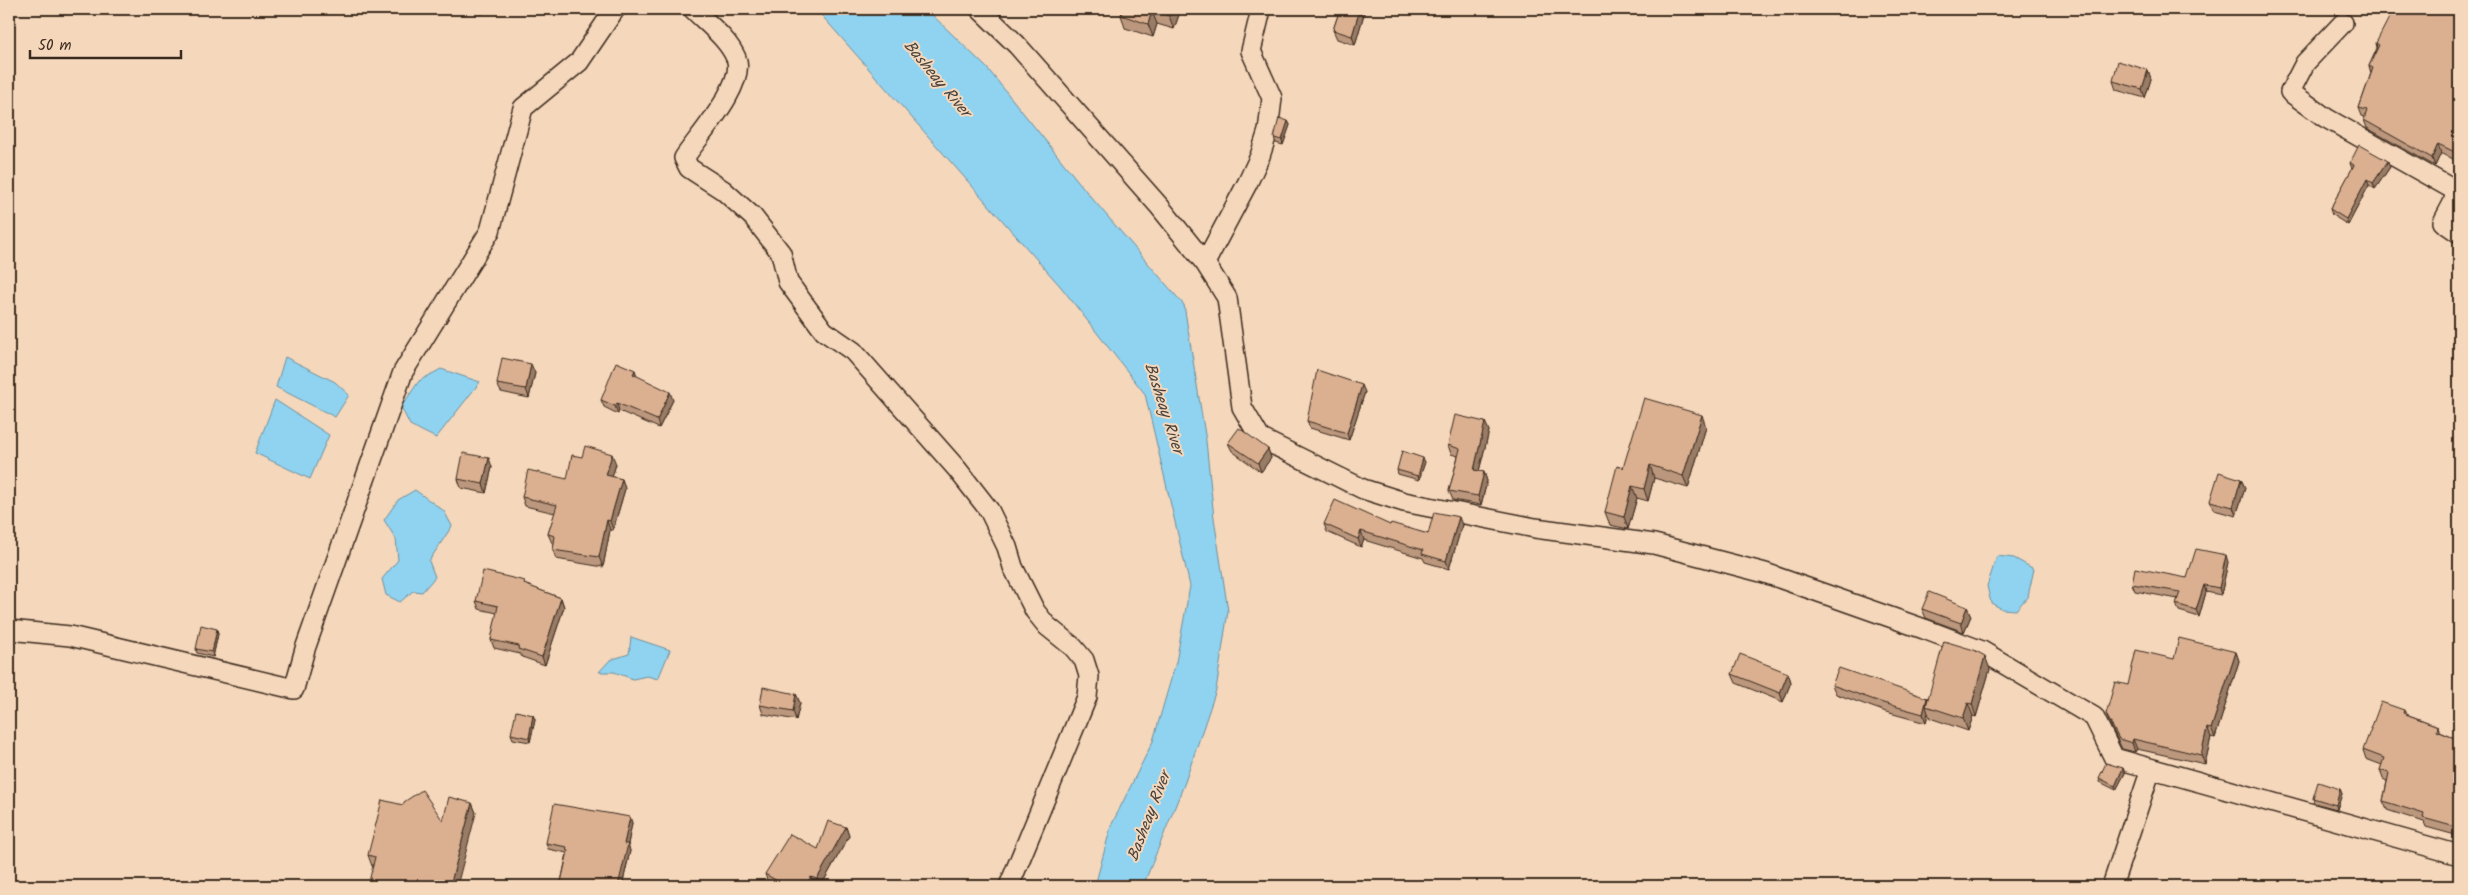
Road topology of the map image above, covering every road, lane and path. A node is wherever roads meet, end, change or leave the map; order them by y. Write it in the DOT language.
graph roads {
  1 [pos="615,9"];
  2 [pos="693,9"];
  3 [pos="980,9"];
  4 [pos="1260,14"];
  5 [pos="2343,22"];
  6 [pos="2459,233"];
  7 [pos="1205,263"];
  8 [pos="9,630"];
  9 [pos="2152,769"];
  10 [pos="2459,855"];
  11 [pos="1009,886"];
  12 [pos="2112,886"];
  1 -- 8 [label="street"];
  2 -- 11 [label="street"];
  3 -- 7 [label="street"];
  4 -- 7 [label="street"];
  5 -- 6 [label="street"];
  7 -- 9 [label="street"];
  9 -- 10 [label="street"];
  9 -- 12 [label="street"];
}
